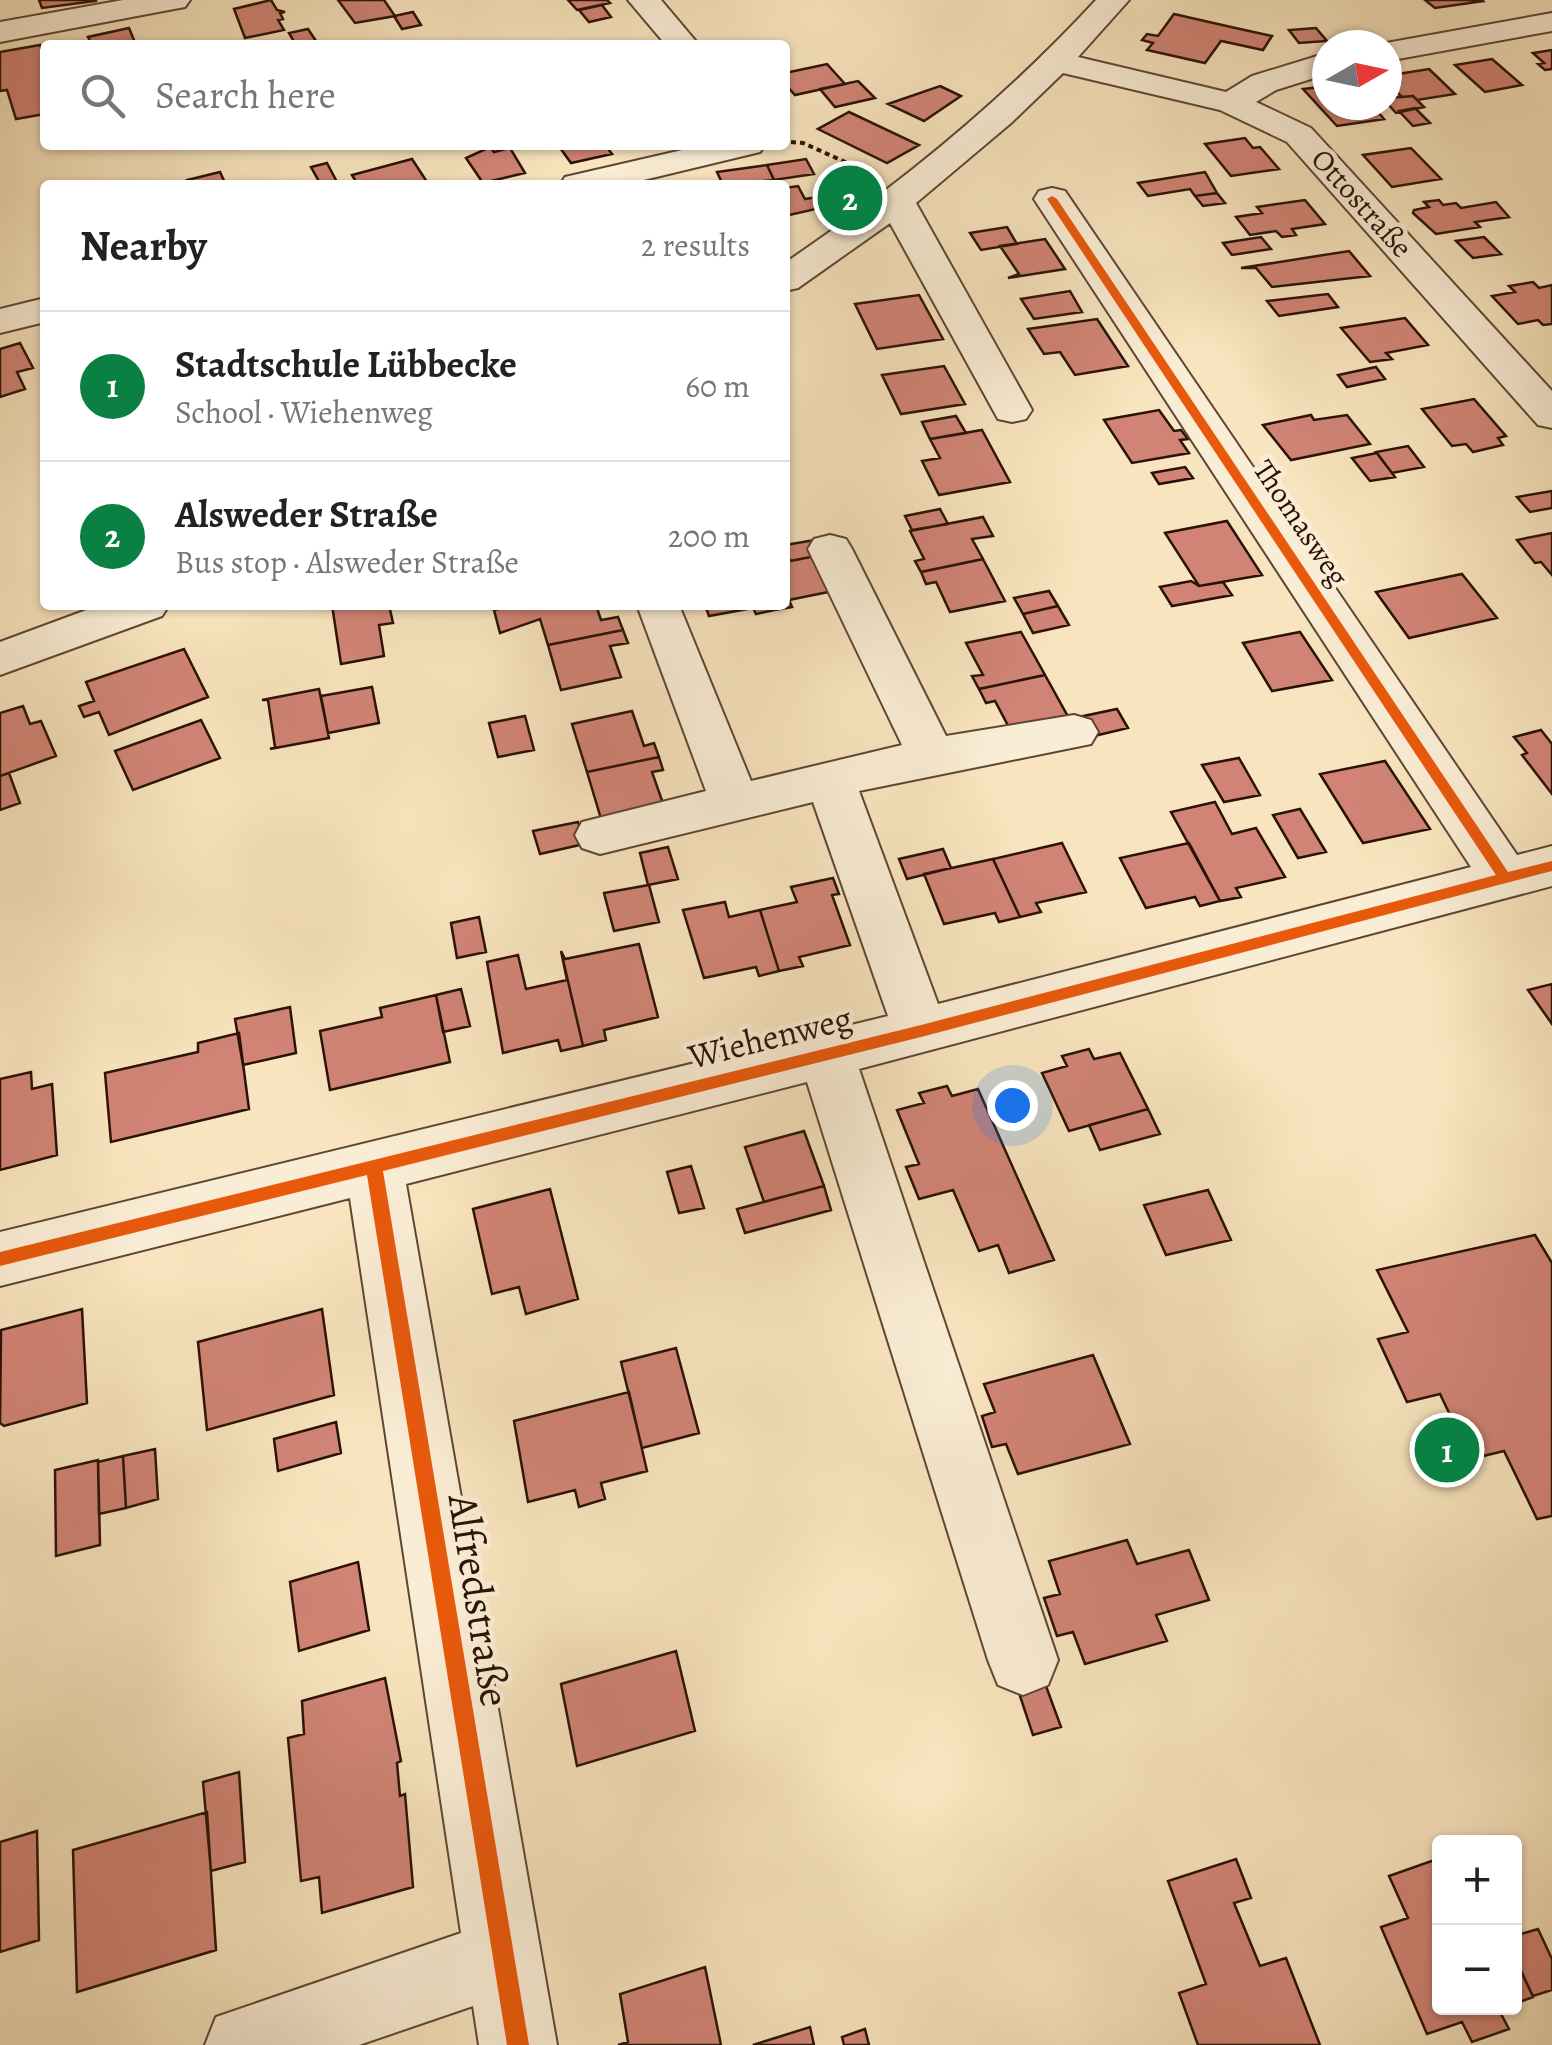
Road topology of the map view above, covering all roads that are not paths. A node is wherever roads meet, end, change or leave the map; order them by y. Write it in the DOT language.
graph roads {
  1 [pos="174,0"];
  2 [pos="644,0"];
  3 [pos="1113,0"];
  4 [pos="1552,22"];
  5 [pos="0,32"];
  6 [pos="679,40"];
  7 [pos="1402,48"];
  8 [pos="1058,62"];
  9 [pos="1312,68"];
  10 [pos="1231,104"];
  11 [pos="727,150"];
  12 [pos="599,180"];
  13 [pos="1052,199"];
  14 [pos="897,202"];
  15 [pos="790,277"];
  16 [pos="40,311"];
  17 [pos="0,320"];
  18 [pos="1012,410"];
  19 [pos="1552,416"];
  20 [pos="830,549"];
  21 [pos="132,610"];
  22 [pos="659,610"];
  23 [pos="0,659"];
  24 [pos="1074,732"];
  25 [pos="932,756"];
  26 [pos="830,780"];
  27 [pos="736,804"];
  28 [pos="600,834"];
  29 [pos="1529,872"];
  30 [pos="921,1031"];
  31 [pos="826,1054"];
  32 [pos="374,1166"];
  33 [pos="0,1259"];
  34 [pos="1022,1660"];
  35 [pos="503,1958"];
  36 [pos="244,2045"];
  37 [pos="518,2045"];
  1 -- 5 [label="street"];
  2 -- 6 [label="street"];
  3 -- 8 [label="street"];
  4 -- 7 [label="street"];
  8 -- 10 [label="street, Ottostraße"];
  8 -- 14 [label="street"];
  9 -- 10 [label="street"];
  10 -- 19 [label="street, Ottostraße"];
  11 -- 12 [label="street"];
  13 -- 29 [label="street, Thomasweg"];
  14 -- 15 [label="street"];
  14 -- 18 [label="street"];
  16 -- 17 [label="street"];
  20 -- 25 [label="street"];
  21 -- 23 [label="street"];
  22 -- 27 [label="street"];
  24 -- 25 [label="street"];
  25 -- 26 [label="street"];
  26 -- 27 [label="street"];
  26 -- 30 [label="street"];
  27 -- 28 [label="street"];
  29 -- 30 [label="street, Wiehenweg"];
  30 -- 31 [label="street, Wiehenweg"];
  31 -- 32 [label="street, Wiehenweg"];
  31 -- 34 [label="street, Wiehenweg"];
  32 -- 33 [label="street, Wiehenweg"];
  32 -- 35 [label="street, Alfredstraße"];
  35 -- 36 [label="street"];
  35 -- 37 [label="street, Alfredstraße"];
}
